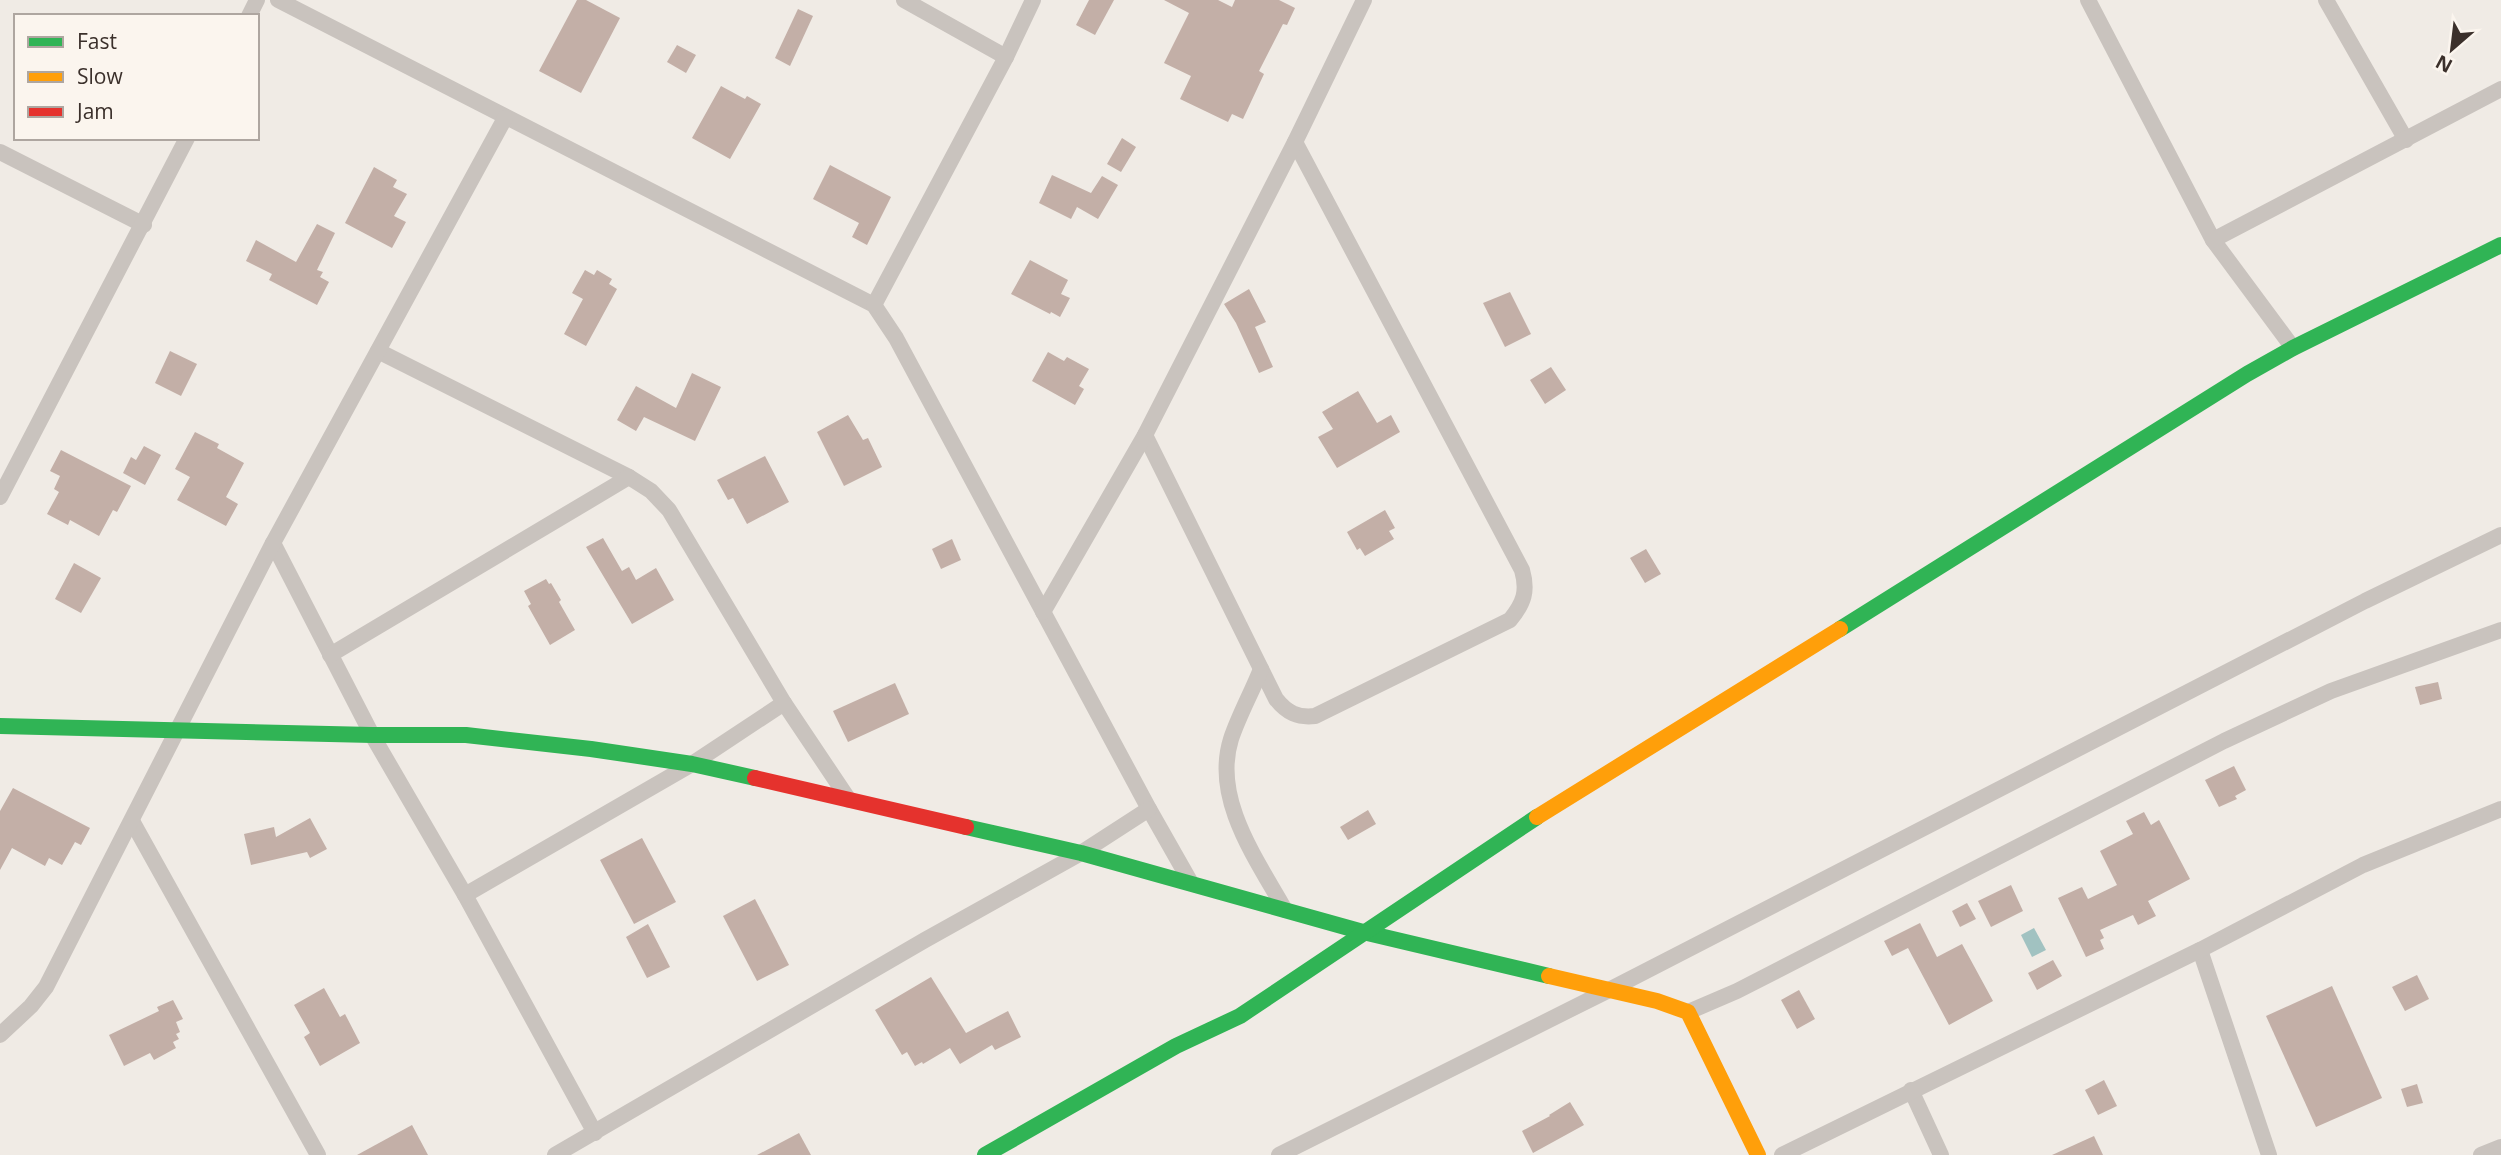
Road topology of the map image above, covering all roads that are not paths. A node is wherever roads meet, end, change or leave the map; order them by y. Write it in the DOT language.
graph roads {
  1 [pos="278,0"];
  2 [pos="904,0"];
  3 [pos="1033,0"];
  4 [pos="1364,0"];
  5 [pos="2088,0"];
  6 [pos="2326,0"];
  7 [pos="1006,57"];
  8 [pos="2501,89"];
  9 [pos="505,118"];
  10 [pos="186,140"];
  11 [pos="2406,140"];
  12 [pos="1295,142"];
  13 [pos="0,152"];
  14 [pos="144,225"];
  15 [pos="2213,240"];
  16 [pos="2501,245"];
  17 [pos="874,305"];
  18 [pos="2293,348"];
  19 [pos="378,351"];
  20 [pos="1145,435"];
  21 [pos="629,477"];
  22 [pos="0,497"];
  23 [pos="2501,535"];
  24 [pos="273,543"];
  25 [pos="1043,612"];
  26 [pos="2501,630"];
  27 [pos="330,654"];
  28 [pos="1261,669"];
  29 [pos="784,703"];
  30 [pos="0,726"];
  31 [pos="177,729"];
  32 [pos="372,735"];
  33 [pos="692,764"];
  34 [pos="849,800"];
  35 [pos="1149,809"];
  36 [pos="2501,809"];
  37 [pos="132,821"];
  38 [pos="1082,853"];
  39 [pos="1191,883"];
  40 [pos="465,895"];
  41 [pos="1285,910"];
  42 [pos="1363,932"];
  43 [pos="2200,950"];
  44 [pos="1609,990"];
  45 [pos="1688,1012"];
  46 [pos="0,1035"];
  47 [pos="1911,1090"];
  48 [pos="595,1133"];
  49 [pos="2501,1147"];
  50 [pos="318,1155"];
  51 [pos="555,1155"];
  52 [pos="985,1155"];
  53 [pos="1279,1155"];
  54 [pos="1758,1155"];
  55 [pos="1782,1155"];
  56 [pos="1941,1155"];
  57 [pos="2269,1155"];
  58 [pos="2481,1155"];
  1 -- 9 [label="street"];
  2 -- 7 [label="street"];
  3 -- 7 [label="street"];
  4 -- 12 [label="street"];
  5 -- 15 [label="street"];
  6 -- 11 [label="street"];
  7 -- 17 [label="street"];
  8 -- 11 [label="street"];
  9 -- 17 [label="street"];
  9 -- 19 [label="street"];
  10 -- 14 [label="street"];
  11 -- 15 [label="street"];
  12 -- 20 [label="street"];
  12 -- 28 [label="street"];
  13 -- 14 [label="street"];
  14 -- 22 [label="street"];
  15 -- 18 [label="street"];
  16 -- 18 [label="street"];
  17 -- 25 [label="street"];
  18 -- 42 [label="street"];
  19 -- 21 [label="street"];
  19 -- 24 [label="street"];
  20 -- 25 [label="street"];
  20 -- 28 [label="street"];
  21 -- 27 [label="street"];
  21 -- 29 [label="street"];
  23 -- 44 [label="street"];
  24 -- 27 [label="street"];
  24 -- 31 [label="street"];
  25 -- 35 [label="street"];
  26 -- 45 [label="street"];
  27 -- 32 [label="street"];
  28 -- 41 [label="street"];
  29 -- 33 [label="street"];
  29 -- 34 [label="street"];
  30 -- 31 [label="street"];
  31 -- 32 [label="street"];
  31 -- 37 [label="street"];
  32 -- 33 [label="street"];
  32 -- 40 [label="street"];
  33 -- 34 [label="street"];
  33 -- 40 [label="street"];
  34 -- 38 [label="street"];
  35 -- 38 [label="street"];
  35 -- 39 [label="street"];
  36 -- 43 [label="street"];
  37 -- 46 [label="street"];
  37 -- 50 [label="street"];
  38 -- 39 [label="street"];
  38 -- 48 [label="street"];
  39 -- 41 [label="street"];
  40 -- 48 [label="street"];
  41 -- 42 [label="street"];
  42 -- 44 [label="street"];
  42 -- 52 [label="street"];
  43 -- 47 [label="street"];
  43 -- 57 [label="street"];
  44 -- 45 [label="street"];
  44 -- 53 [label="street"];
  45 -- 54 [label="street"];
  47 -- 55 [label="street"];
  47 -- 56 [label="street"];
  48 -- 51 [label="street"];
  49 -- 58 [label="street"];
}
